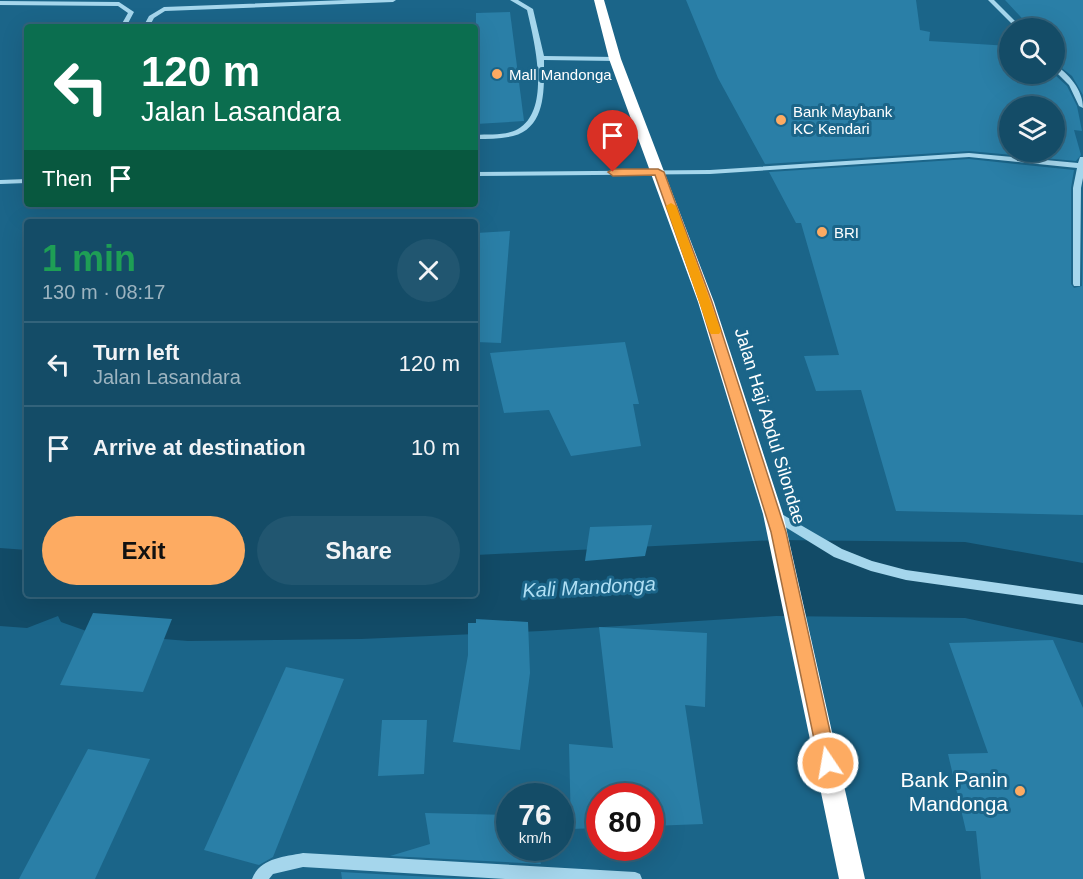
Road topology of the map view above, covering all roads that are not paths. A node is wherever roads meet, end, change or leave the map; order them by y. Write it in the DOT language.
graph roads {
  1 [pos="393,0"];
  2 [pos="513,0"];
  3 [pos="599,0"];
  4 [pos="991,0"];
  5 [pos="0,3"];
  6 [pos="1009,18"];
  7 [pos="124,24"];
  8 [pos="147,24"];
  9 [pos="541,58"];
  10 [pos="615,59"];
  11 [pos="1065,77"];
  12 [pos="1083,106"];
  13 [pos="478,137"];
  14 [pos="1083,159"];
  15 [pos="1082,166"];
  16 [pos="658,172"];
  17 [pos="478,174"];
  18 [pos="24,181"];
  19 [pos="0,182"];
  20 [pos="1080,188"];
  21 [pos="1077,284"];
  22 [pos="776,523"];
  23 [pos="1083,600"];
  24 [pos="259,879"];
  25 [pos="635,879"];
  26 [pos="852,879"];
  1 -- 8 [label="street"];
  2 -- 9 [label="street"];
  3 -- 10 [label="highway, Jalan Haji Abdul Silondae"];
  4 -- 6 [label="street"];
  5 -- 7 [label="street"];
  9 -- 10 [label="street"];
  9 -- 13 [label="street"];
  10 -- 16 [label="highway, Jalan Haji Abdul Silondae"];
  11 -- 12 [label="street"];
  14 -- 15 [label="street"];
  15 -- 16 [label="street"];
  15 -- 20 [label="street"];
  16 -- 17 [label="street"];
  16 -- 22 [label="highway, Jalan Haji Abdul Silondae"];
  18 -- 19 [label="street"];
  20 -- 21 [label="street"];
  22 -- 23 [label="street"];
  22 -- 26 [label="highway, Jalan Haji Abdul Silondae"];
  24 -- 25 [label="street"];
}
